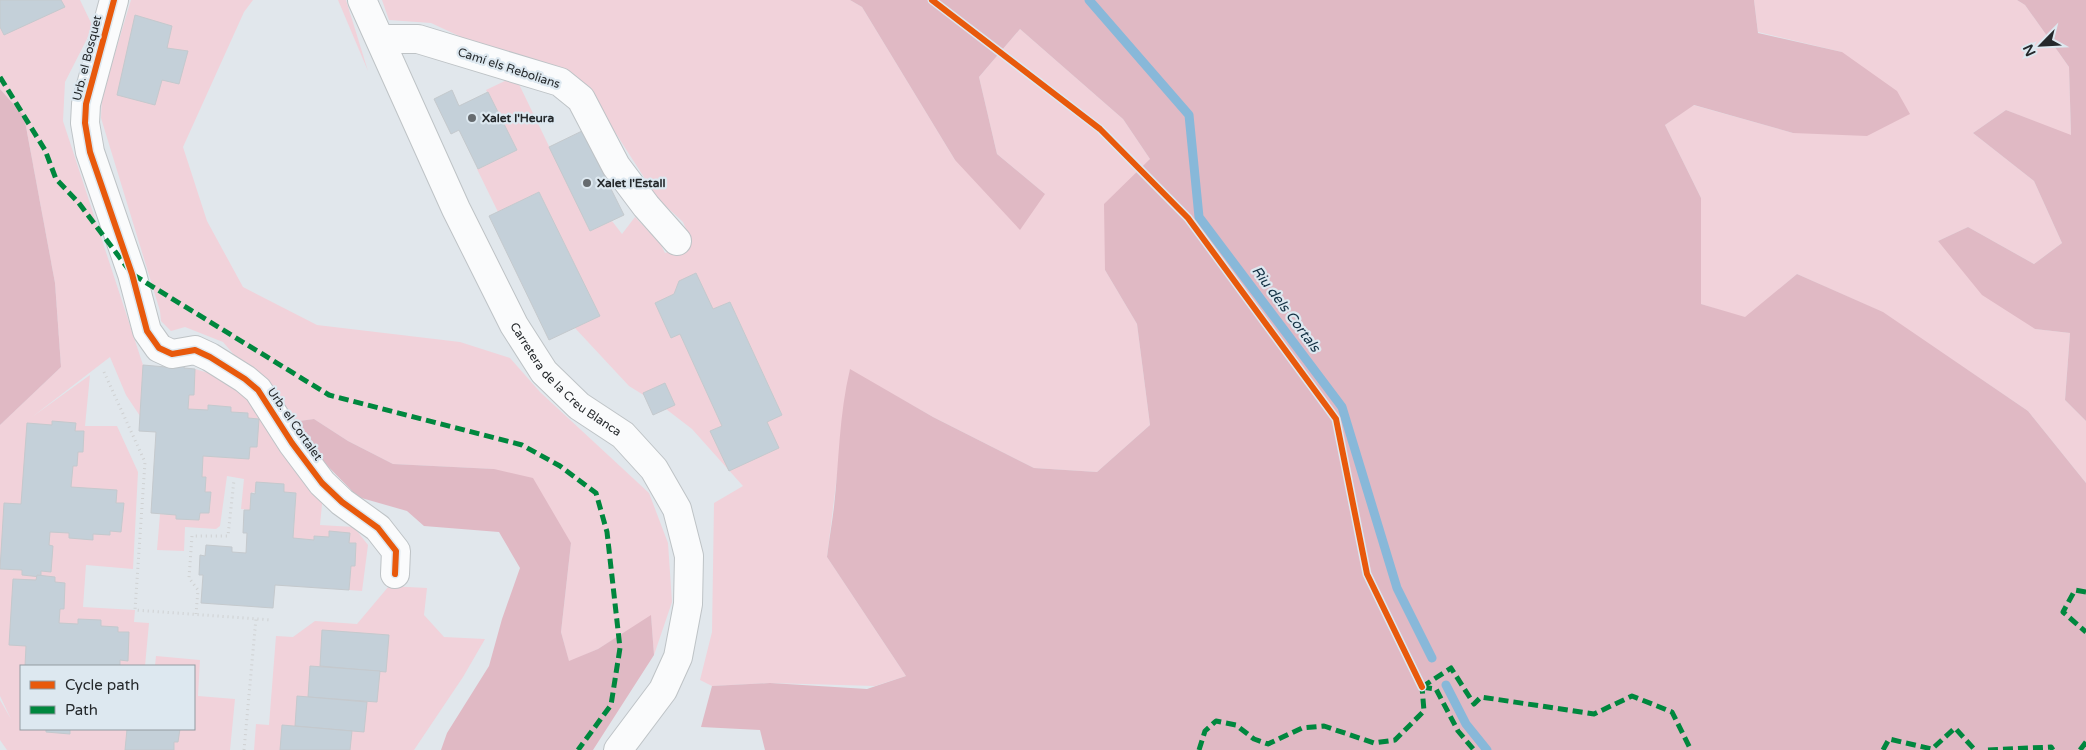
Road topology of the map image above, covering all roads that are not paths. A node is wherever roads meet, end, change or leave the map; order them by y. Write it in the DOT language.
graph roads {
  1 [pos="362,0"];
  2 [pos="112,1"];
  3 [pos="381,39"];
  4 [pos="85,123"];
  5 [pos="677,241"];
  6 [pos="395,574"];
  7 [pos="618,750"];
  1 -- 3 [label="main road, Carretera de la Creu Blanca"];
  2 -- 4 [label="main road, Urb. el Bosquet"];
  3 -- 5 [label="main road, Camí els Rebolians"];
  3 -- 7 [label="main road, Carretera de la Creu Blanca"];
  4 -- 6 [label="main road, Urb. el Cortalet"];
}
